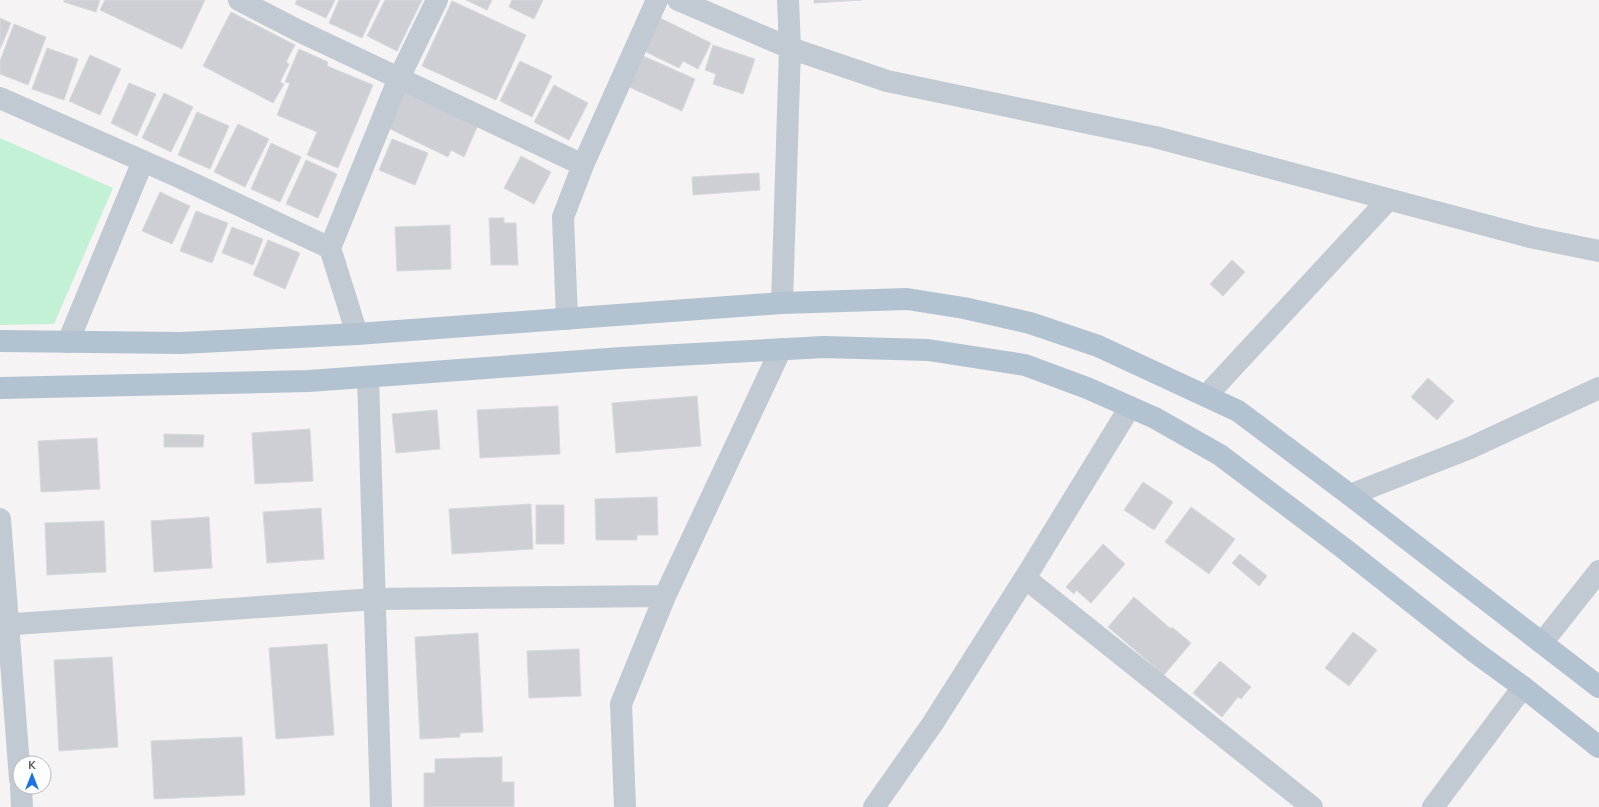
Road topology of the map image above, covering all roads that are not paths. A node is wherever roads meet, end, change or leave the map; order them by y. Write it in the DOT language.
graph roads {
  1 [pos="239,0"];
  2 [pos="437,0"];
  3 [pos="657,0"];
  4 [pos="678,0"];
  5 [pos="788,0"];
  6 [pos="790,48"];
  7 [pos="399,78"];
  8 [pos="0,98"];
  9 [pos="142,161"];
  10 [pos="583,165"];
  11 [pos="1388,200"];
  12 [pos="330,248"];
  13 [pos="1599,251"];
  14 [pos="782,303"];
  15 [pos="567,319"];
  16 [pos="357,334"];
  17 [pos="0,341"];
  18 [pos="68,342"];
  19 [pos="781,349"];
  20 [pos="368,377"];
  21 [pos="0,388"];
  22 [pos="1599,388"];
  23 [pos="1206,396"];
  24 [pos="1130,407"];
  25 [pos="1350,494"];
  26 [pos="0,519"];
  27 [pos="1599,571"];
  28 [pos="1025,578"];
  29 [pos="665,596"];
  30 [pos="375,600"];
  31 [pos="4,625"];
  32 [pos="1542,643"];
  33 [pos="1523,687"];
  34 [pos="1599,687"];
  35 [pos="1599,747"];
  36 [pos="18,755"];
  37 [pos="21,795"];
  38 [pos="626,806"];
  39 [pos="22,807"];
  40 [pos="381,807"];
  41 [pos="874,807"];
  42 [pos="1312,807"];
  43 [pos="1433,807"];
  1 -- 7 [label="street"];
  2 -- 7 [label="street"];
  3 -- 10 [label="street"];
  4 -- 6 [label="street"];
  5 -- 6 [label="street"];
  6 -- 11 [label="street"];
  6 -- 14 [label="street"];
  7 -- 10 [label="street"];
  7 -- 12 [label="street"];
  8 -- 9 [label="street"];
  9 -- 12 [label="street"];
  9 -- 18 [label="street"];
  10 -- 15 [label="street"];
  11 -- 13 [label="street"];
  11 -- 23 [label="street"];
  12 -- 16 [label="street"];
  14 -- 15 [label="main road"];
  14 -- 23 [label="main road"];
  15 -- 16 [label="main road"];
  16 -- 18 [label="main road"];
  17 -- 18 [label="main road"];
  19 -- 20 [label="main road"];
  19 -- 24 [label="main road"];
  19 -- 29 [label="street"];
  20 -- 21 [label="main road"];
  20 -- 30 [label="street"];
  22 -- 25 [label="street"];
  23 -- 25 [label="main road"];
  24 -- 28 [label="street"];
  24 -- 33 [label="main road"];
  25 -- 32 [label="main road"];
  26 -- 31 [label="street"];
  27 -- 32 [label="street"];
  28 -- 41 [label="street"];
  28 -- 42 [label="street"];
  29 -- 30 [label="street"];
  29 -- 38 [label="street"];
  30 -- 31 [label="street"];
  30 -- 40 [label="street"];
  31 -- 36 [label="street"];
  32 -- 34 [label="main road"];
  33 -- 35 [label="main road"];
  33 -- 43 [label="street"];
  37 -- 39 [label="street"];
}
